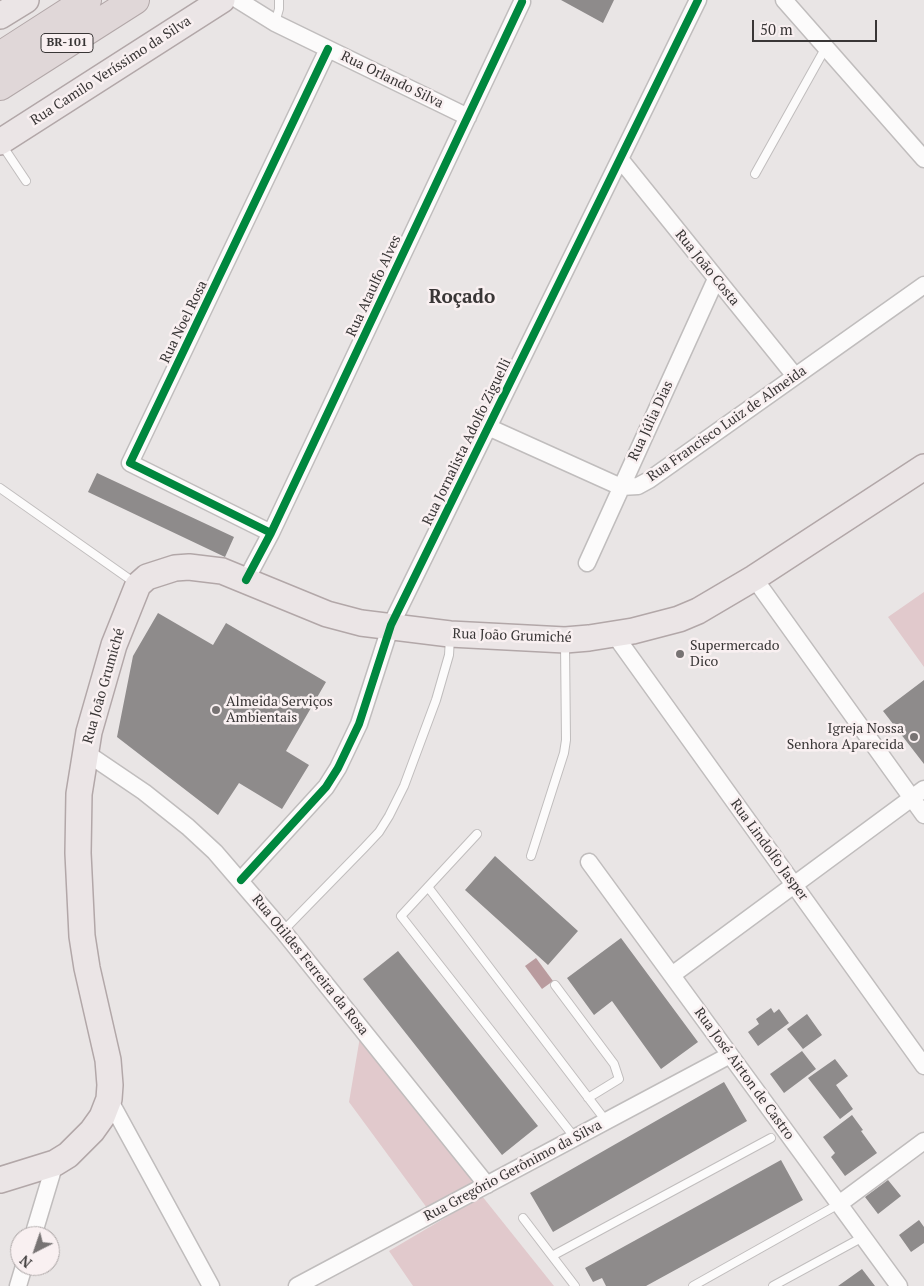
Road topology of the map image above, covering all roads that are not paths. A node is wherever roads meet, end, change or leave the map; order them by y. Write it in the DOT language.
graph roads {
  1 [pos="26,0"];
  2 [pos="87,0"];
  3 [pos="135,0"];
  4 [pos="222,0"];
  5 [pos="238,0"];
  6 [pos="279,0"];
  7 [pos="698,0"];
  8 [pos="784,0"];
  9 [pos="522,2"];
  10 [pos="0,16"];
  11 [pos="275,23"];
  12 [pos="826,48"];
  13 [pos="328,49"];
  14 [pos="0,56"];
  15 [pos="0,86"];
  16 [pos="468,117"];
  17 [pos="0,142"];
  18 [pos="620,158"];
  19 [pos="924,159"];
  20 [pos="755,174"];
  21 [pos="26,181"];
  22 [pos="716,279"];
  23 [pos="924,285"];
  24 [pos="795,376"];
  25 [pos="488,427"];
  26 [pos="924,467"];
  27 [pos="621,487"];
  28 [pos="0,488"];
  29 [pos="271,533"];
  30 [pos="586,563"];
  31 [pos="754,578"];
  32 [pos="246,580"];
  33 [pos="138,585"];
  34 [pos="391,625"];
  35 [pos="450,634"];
  36 [pos="614,634"];
  37 [pos="564,640"];
  38 [pos="85,752"];
  39 [pos="918,794"];
  40 [pos="924,815"];
  41 [pos="477,834"];
  42 [pos="531,856"];
  43 [pos="589,862"];
  44 [pos="241,880"];
  45 [pos="794,885"];
  46 [pos="428,887"];
  47 [pos="283,931"];
  48 [pos="672,975"];
  49 [pos="555,985"];
  50 [pos="730,1055"];
  51 [pos="924,1066"];
  52 [pos="588,1098"];
  53 [pos="109,1099"];
  54 [pos="606,1121"];
  55 [pos="575,1138"];
  56 [pos="771,1138"];
  57 [pos="924,1141"];
  58 [pos="55,1163"];
  59 [pos="0,1180"];
  60 [pos="487,1185"];
  61 [pos="839,1204"];
  62 [pos="523,1218"];
  63 [pos="36,1226"];
  64 [pos="863,1237"];
  65 [pos="552,1256"];
  66 [pos="211,1286"];
  67 [pos="296,1286"];
  68 [pos="576,1286"];
  69 [pos="693,1286"];
  70 [pos="773,1286"];
  71 [pos="899,1286"];
  1 -- 10 [label="main road"];
  2 -- 14 [label="highway, BR-101"];
  3 -- 15 [label="highway, BR-101"];
  4 -- 17 [label="main road, Rua Camilo Veríssimo da Silva"];
  5 -- 11 [label="street, Rua Orlando Silva"];
  6 -- 11 [label="lane"];
  7 -- 18 [label="street, Rua Jornalista Adolfo Ziguelli"];
  8 -- 12 [label="street"];
  9 -- 16 [label="street, Rua Ataulfo Alves"];
  11 -- 13 [label="street, Rua Orlando Silva"];
  12 -- 19 [label="street"];
  12 -- 20 [label="lane"];
  13 -- 16 [label="street, Rua Orlando Silva"];
  13 -- 29 [label="street, Rua Noel Rosa"];
  16 -- 29 [label="street, Rua Ataulfo Alves"];
  17 -- 21 [label="lane"];
  18 -- 22 [label="street, Rua João Costa"];
  18 -- 25 [label="street, Rua Jornalista Adolfo Ziguelli"];
  22 -- 24 [label="street, Rua João Costa"];
  22 -- 27 [label="street, Rua Júlia Dias"];
  23 -- 24 [label="street, Rua Francisco Luiz de Almeida"];
  24 -- 27 [label="street, Rua Francisco Luiz de Almeida"];
  25 -- 27 [label="street"];
  25 -- 34 [label="street, Rua Jornalista Adolfo Ziguelli"];
  26 -- 31 [label="main road, Rua João Grumiché"];
  27 -- 30 [label="street, Rua Júlia Dias"];
  28 -- 33 [label="lane"];
  29 -- 32 [label="street, Rua Ataulfo Alves"];
  31 -- 36 [label="main road, Rua João Grumiché"];
  31 -- 39 [label="street"];
  32 -- 33 [label="main road, Rua João Grumiché"];
  32 -- 34 [label="main road, Rua João Grumiché"];
  33 -- 38 [label="main road, Rua João Grumiché"];
  34 -- 35 [label="main road, Rua João Grumiché"];
  34 -- 44 [label="street, Rua Jornalista Adolfo Ziguelli"];
  35 -- 37 [label="main road, Rua João Grumiché"];
  35 -- 47 [label="lane"];
  36 -- 37 [label="main road, Rua João Grumiché"];
  36 -- 45 [label="street, Rua Lindolfo Jasper"];
  37 -- 42 [label="lane"];
  38 -- 44 [label="street, Rua Otildes Ferreira da Rosa"];
  38 -- 53 [label="main road, Rua João Grumiché"];
  39 -- 40 [label="street"];
  39 -- 45 [label="street"];
  41 -- 46 [label="lane"];
  43 -- 48 [label="street, Rua José Airton de Castro"];
  44 -- 47 [label="street, Rua Otildes Ferreira da Rosa"];
  45 -- 48 [label="street"];
  45 -- 51 [label="street, Rua Lindolfo Jasper"];
  46 -- 52 [label="lane"];
  46 -- 55 [label="lane"];
  47 -- 60 [label="street, Rua Otildes Ferreira da Rosa"];
  48 -- 50 [label="street, Rua José Airton de Castro"];
  49 -- 52 [label="lane"];
  50 -- 54 [label="street, Rua Gregório Gerônimo da Silva"];
  50 -- 61 [label="street, Rua José Airton de Castro"];
  52 -- 54 [label="lane"];
  53 -- 58 [label="main road, Rua João Grumiché"];
  53 -- 66 [label="street"];
  54 -- 55 [label="street, Rua Gregório Gerônimo da Silva"];
  55 -- 60 [label="street, Rua Gregório Gerônimo da Silva"];
  56 -- 65 [label="lane"];
  57 -- 61 [label="street"];
  58 -- 59 [label="main road, Rua João Grumiché"];
  58 -- 63 [label="street"];
  60 -- 67 [label="street, Rua Gregório Gerônimo da Silva"];
  61 -- 64 [label="street, Rua José Airton de Castro"];
  61 -- 69 [label="lane"];
  62 -- 65 [label="lane"];
  64 -- 70 [label="lane"];
  64 -- 71 [label="street, Rua José Airton de Castro"];
  65 -- 68 [label="lane"];
}
